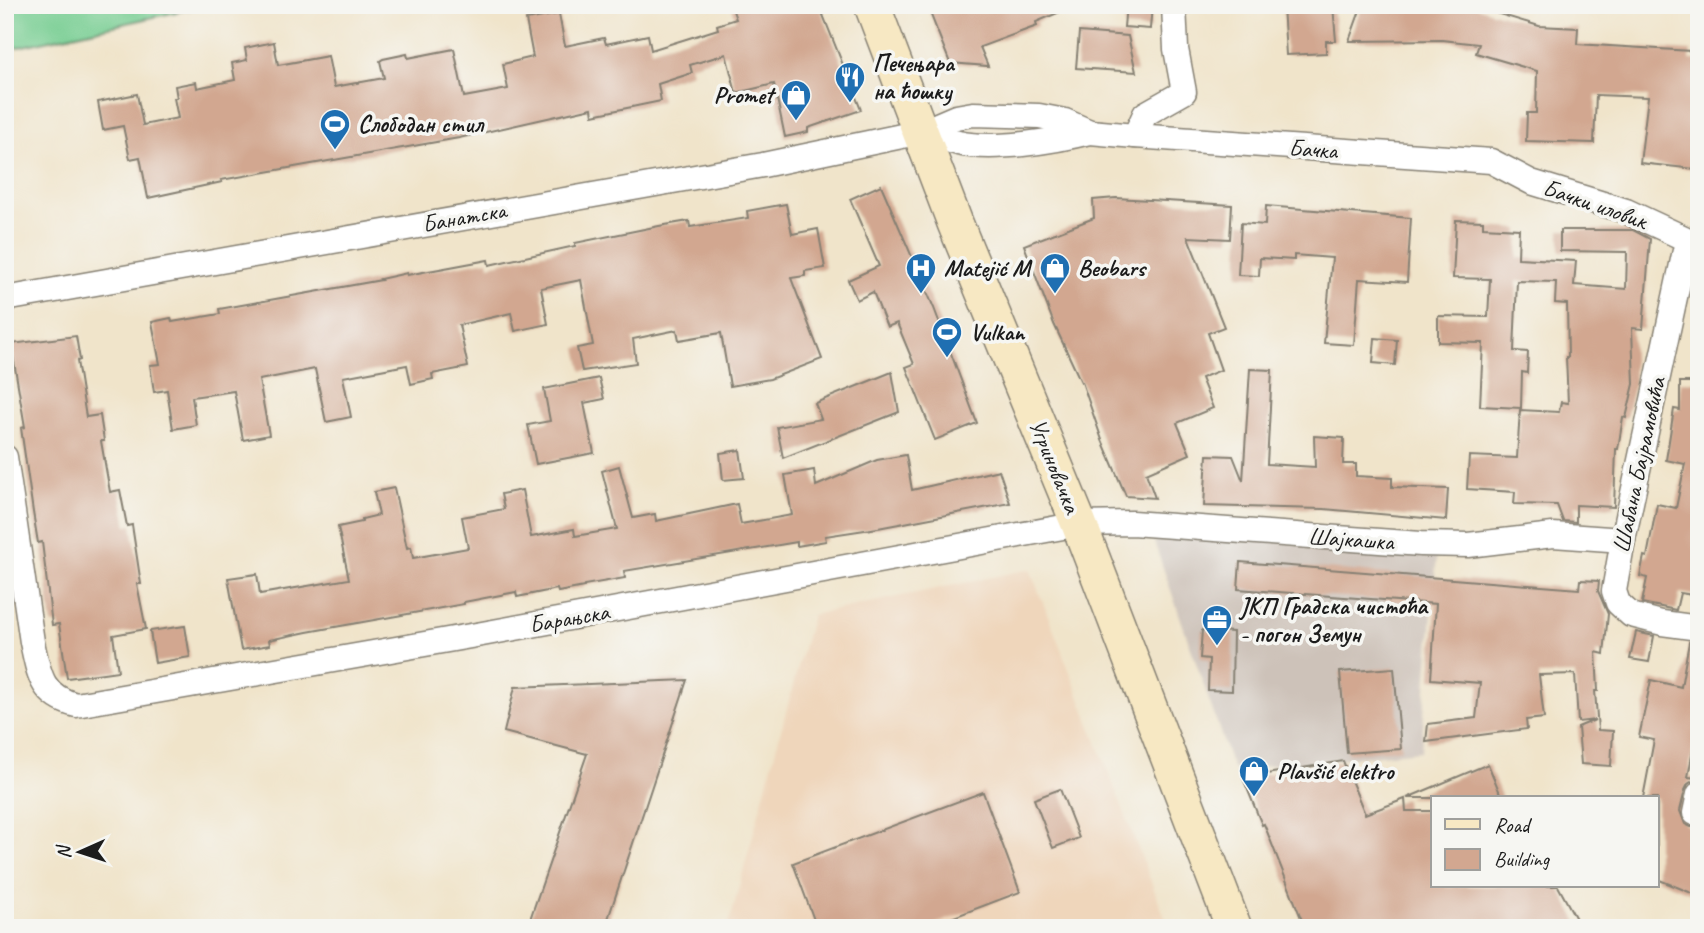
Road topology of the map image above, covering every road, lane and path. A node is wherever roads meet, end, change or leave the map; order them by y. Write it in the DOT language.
graph roads {
  1 [pos="872,5"];
  2 [pos="1174,5"];
  3 [pos="921,132"];
  4 [pos="1135,136"];
  5 [pos="1491,161"];
  6 [pos="1693,243"];
  7 [pos="5,299"];
  8 [pos="5,457"];
  9 [pos="1079,524"];
  10 [pos="1623,540"];
  11 [pos="1699,628"];
  12 [pos="1234,928"];
  1 -- 3 [label="main road, Угриновачка"];
  2 -- 4 [label="street"];
  3 -- 4 [label="street, Бачка"];
  3 -- 7 [label="street, Банатска"];
  3 -- 9 [label="main road, Угриновачка"];
  4 -- 5 [label="street, Бачка"];
  5 -- 6 [label="street, Бачки иловик"];
  6 -- 10 [label="street, Шабана Бајрамовића"];
  8 -- 9 [label="street, Барањска"];
  9 -- 10 [label="street, Шајкашка"];
  9 -- 12 [label="main road, Угриновачка"];
  10 -- 11 [label="street, Шабана Бајрамовића"];
}
